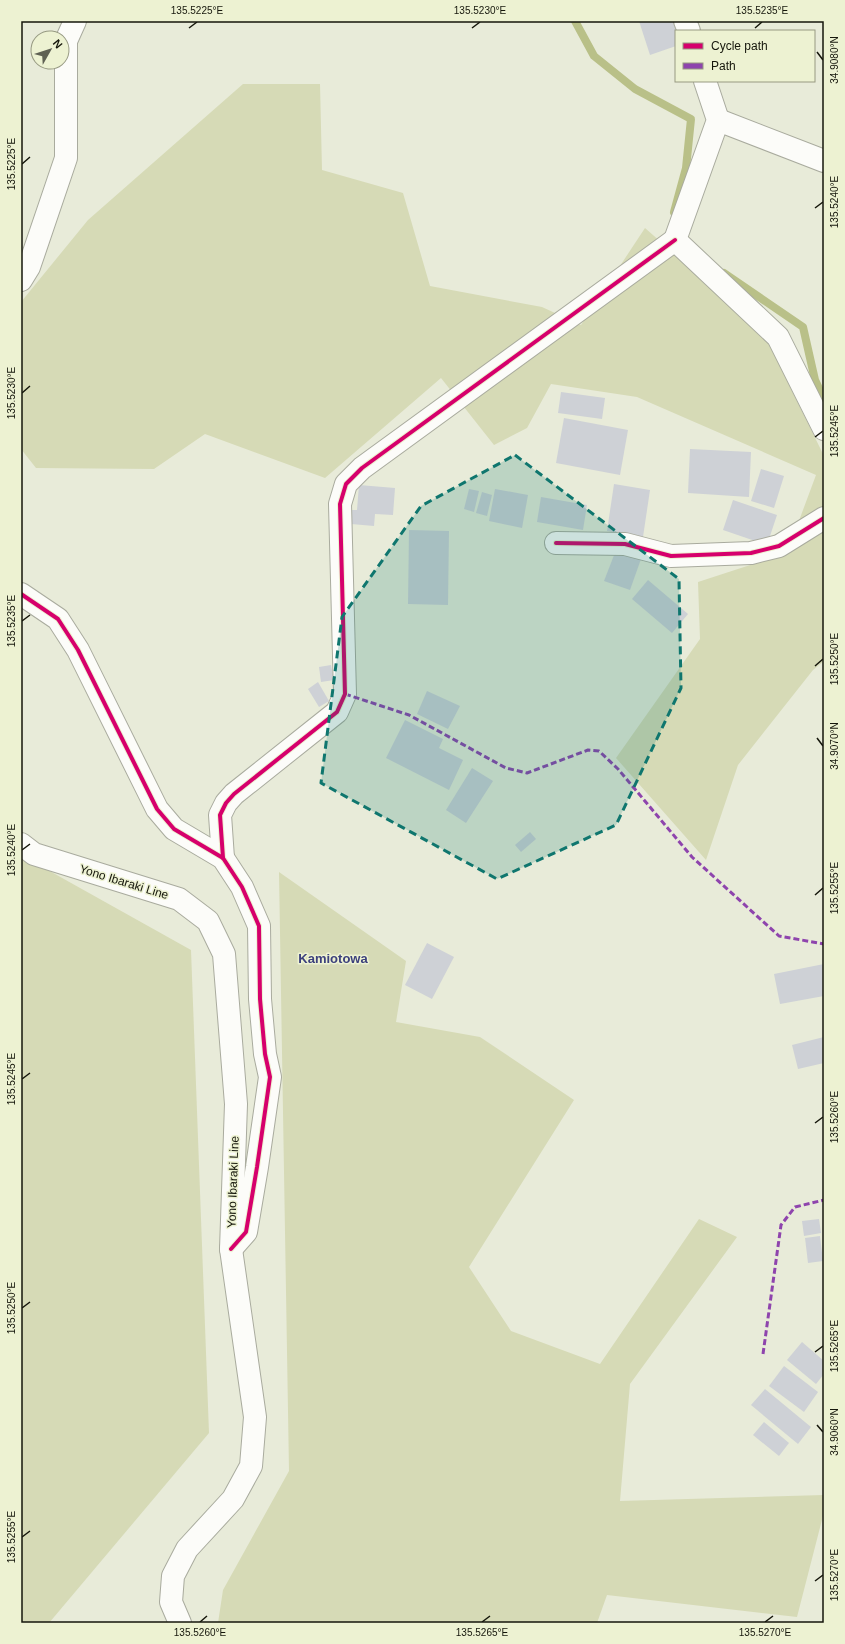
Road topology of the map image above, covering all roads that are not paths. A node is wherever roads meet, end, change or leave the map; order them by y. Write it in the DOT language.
graph roads {
  1 [pos="75,21"];
  2 [pos="705,82"];
  3 [pos="718,120"];
  4 [pos="824,161"];
  5 [pos="675,240"];
  6 [pos="21,280"];
  7 [pos="824,429"];
  8 [pos="824,518"];
  9 [pos="556,543"];
  10 [pos="21,594"];
  11 [pos="21,844"];
  12 [pos="223,858"];
  13 [pos="231,1249"];
  14 [pos="180,1623"];
  1 -- 6 [label="street"];
  2 -- 3 [label="street"];
  3 -- 4 [label="street"];
  3 -- 5 [label="street"];
  5 -- 7 [label="street"];
  5 -- 12 [label="street"];
  8 -- 9 [label="street"];
  10 -- 12 [label="street"];
  11 -- 13 [label="street, Yono Ibaraki Line"];
  12 -- 13 [label="street"];
  13 -- 14 [label="street, Yono Ibaraki Line"];
}
